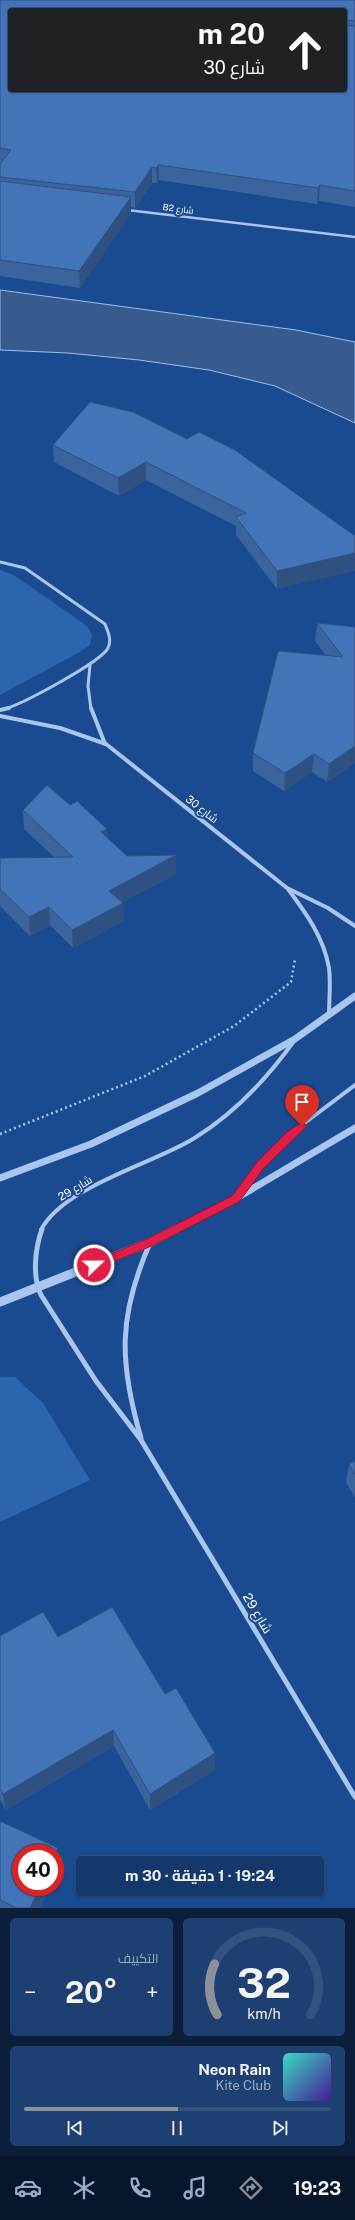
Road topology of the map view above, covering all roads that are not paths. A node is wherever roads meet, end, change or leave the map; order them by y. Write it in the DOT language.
graph roads {
  1 [pos="126,210"];
  2 [pos="355,237"];
  3 [pos="0,562"];
  4 [pos="90,665"];
  5 [pos="0,710"];
  6 [pos="0,716"];
  7 [pos="106,744"];
  8 [pos="287,888"];
  9 [pos="355,926"];
  10 [pos="355,996"];
  11 [pos="329,1015"];
  12 [pos="295,1039"];
  13 [pos="355,1085"];
  14 [pos="355,1128"];
  15 [pos="0,1178"];
  16 [pos="235,1199"];
  17 [pos="151,1242"];
  18 [pos="38,1288"];
  19 [pos="0,1302"];
  20 [pos="141,1440"];
  21 [pos="355,1797"];
  1 -- 2 [label="street, B2 شارع"];
  3 -- 4 [label="street"];
  4 -- 5 [label="street"];
  4 -- 7 [label="street, شارع 30"];
  6 -- 7 [label="street, شارع 30"];
  7 -- 8 [label="street, شارع 30"];
  8 -- 9 [label="street, شارع 30"];
  8 -- 11 [label="street, شارع 30"];
  10 -- 11 [label="street"];
  11 -- 12 [label="street"];
  12 -- 15 [label="street"];
  12 -- 18 [label="street, شارع 29"];
  13 -- 16 [label="street"];
  14 -- 16 [label="street"];
  16 -- 17 [label="street"];
  17 -- 18 [label="street"];
  17 -- 20 [label="street, شارع 29"];
  18 -- 19 [label="street"];
  18 -- 20 [label="street, شارع 29"];
  20 -- 21 [label="street, شارع 29"];
}
